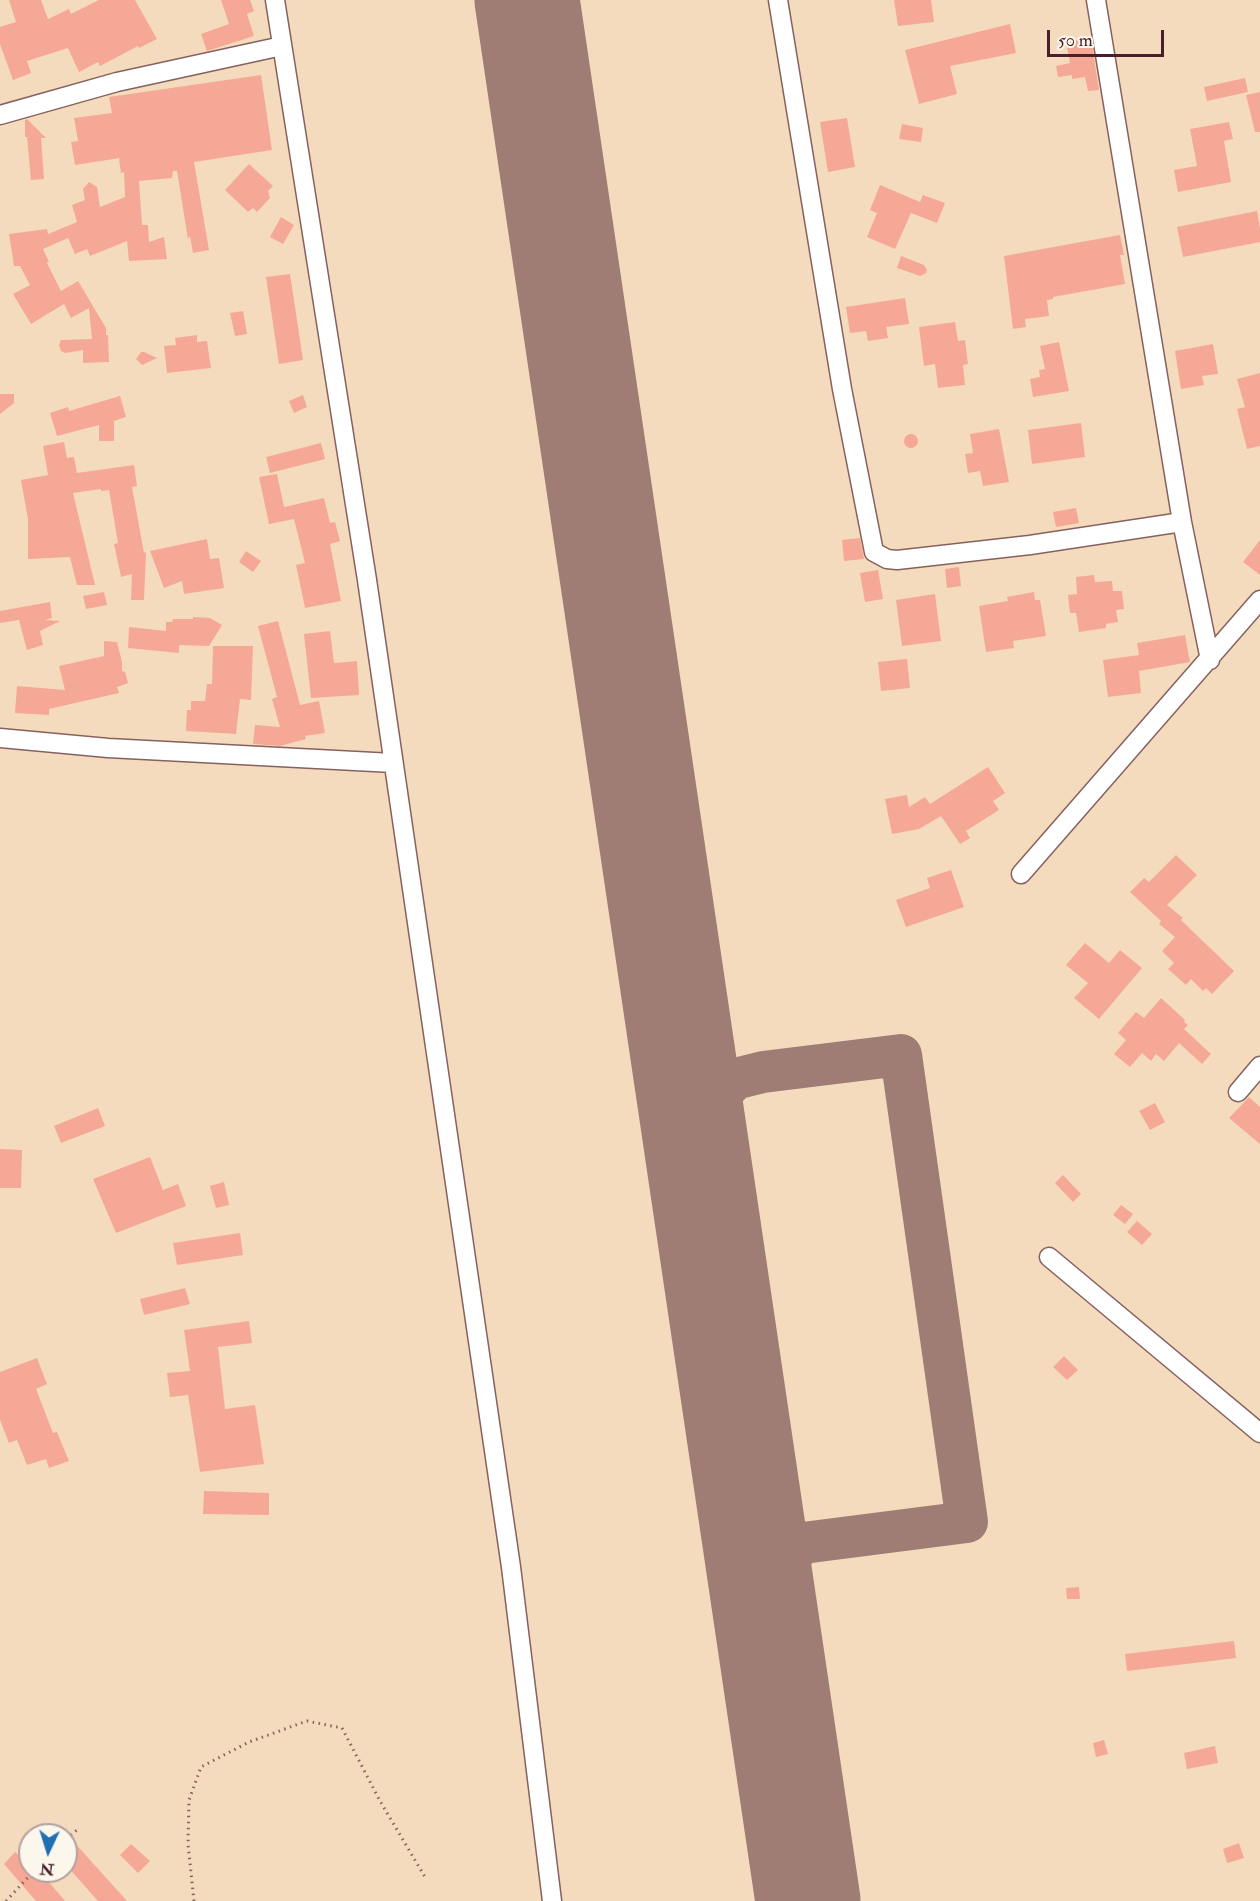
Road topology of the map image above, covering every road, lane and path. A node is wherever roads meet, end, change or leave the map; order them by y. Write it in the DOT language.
graph roads {
  1 [pos="275,0"];
  2 [pos="778,0"];
  3 [pos="1096,0"];
  4 [pos="282,46"];
  5 [pos="0,115"];
  6 [pos="1182,522"];
  7 [pos="1260,600"];
  8 [pos="1210,660"];
  9 [pos="0,738"];
  10 [pos="393,763"];
  11 [pos="1021,874"];
  12 [pos="1260,1066"];
  13 [pos="1238,1092"];
  14 [pos="1049,1257"];
  15 [pos="1260,1433"];
  16 [pos="425,1877"];
  17 [pos="23,1883"];
  18 [pos="7,1900"];
  19 [pos="194,1901"];
  20 [pos="552,1901"];
  1 -- 4 [label="street"];
  2 -- 6 [label="street"];
  3 -- 6 [label="street"];
  4 -- 5 [label="street"];
  4 -- 10 [label="street"];
  6 -- 8 [label="street"];
  7 -- 8 [label="street"];
  8 -- 11 [label="street"];
  9 -- 10 [label="street"];
  10 -- 20 [label="street"];
  12 -- 13 [label="street"];
  14 -- 15 [label="street"];
  16 -- 19 [label="path"];
  17 -- 18 [label="path"];
}
